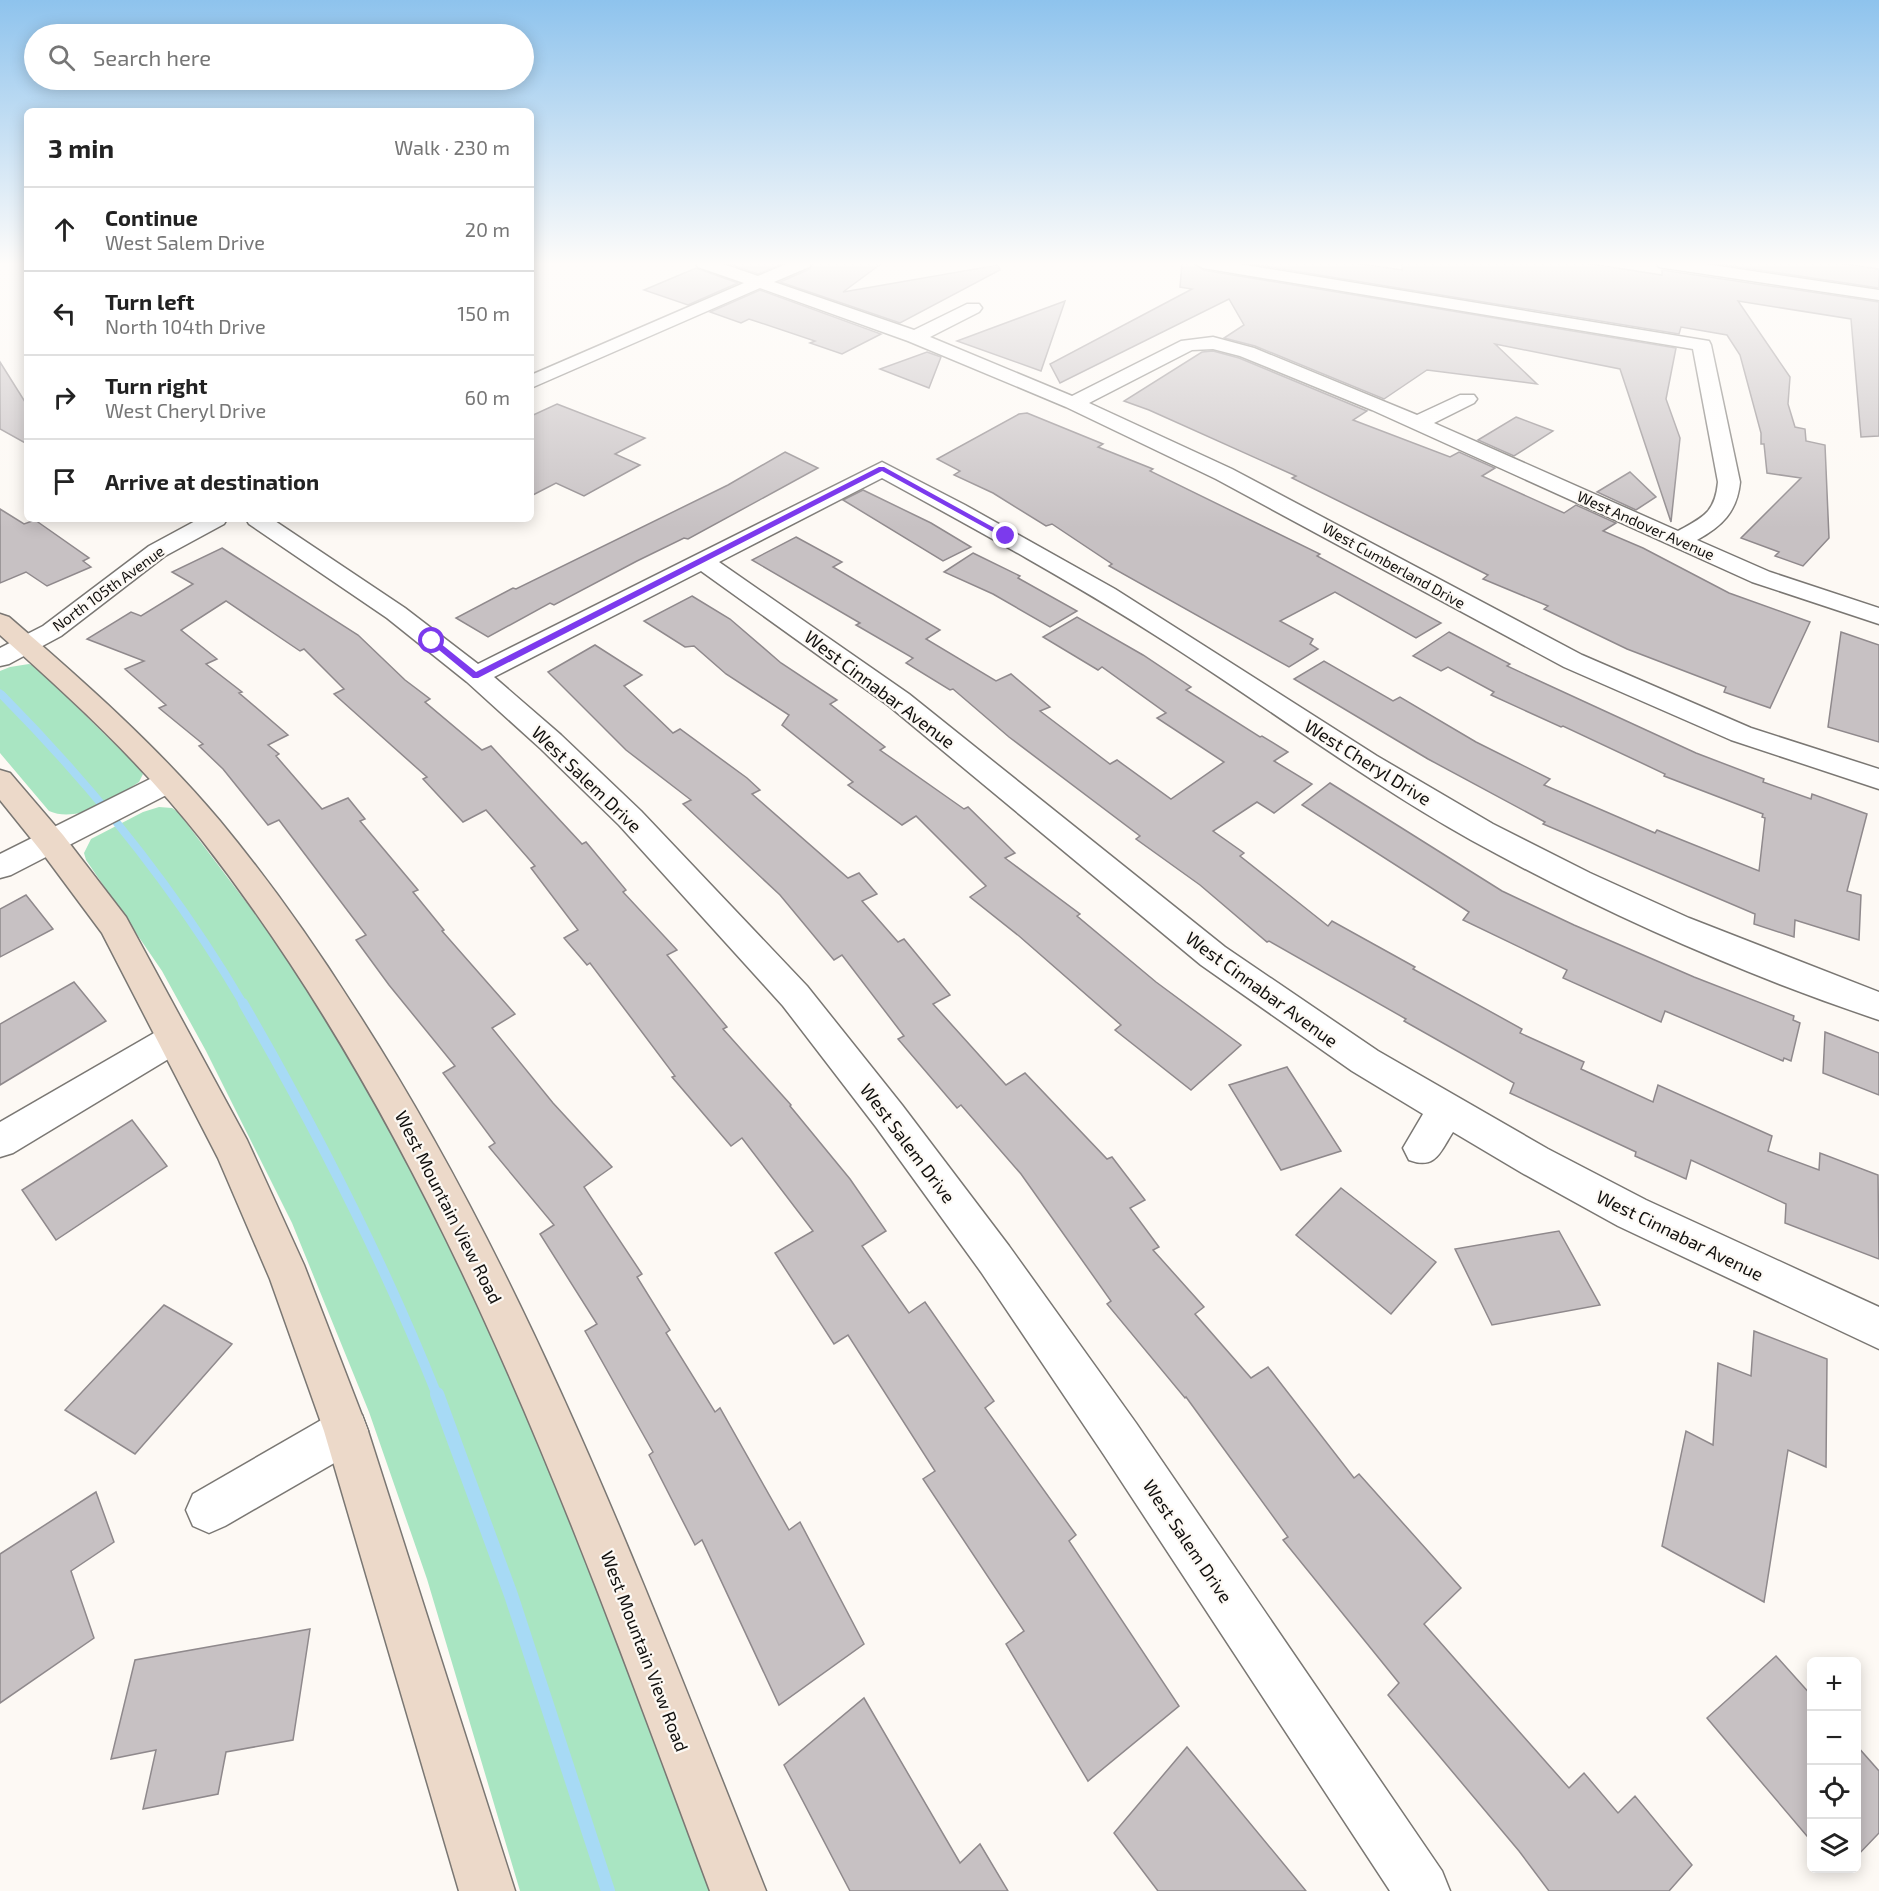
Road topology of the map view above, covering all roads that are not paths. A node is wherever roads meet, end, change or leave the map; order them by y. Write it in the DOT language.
graph roads {
  1 [pos="602,351"];
  2 [pos="949,351"];
  3 [pos="1176,351"];
  4 [pos="1244,351"];
  5 [pos="1703,351"];
  6 [pos="534,381"];
  7 [pos="1467,399"];
  8 [pos="1073,403"];
  9 [pos="1418,423"];
  10 [pos="210,522"];
  11 [pos="262,522"];
  12 [pos="1679,540"];
  13 [pos="702,561"];
  14 [pos="1879,616"];
  15 [pos="9,641"];
  16 [pos="476,676"];
  17 [pos="0,780"];
  18 [pos="1879,780"];
  19 [pos="168,783"];
  20 [pos="52,843"];
  21 [pos="0,867"];
  22 [pos="1879,1006"];
  23 [pos="173,1039"];
  24 [pos="1446,1111"];
  25 [pos="0,1141"];
  26 [pos="1422,1148"];
  27 [pos="1879,1328"];
  28 [pos="346,1431"];
  29 [pos="209,1510"];
  30 [pos="487,1891"];
  31 [pos="738,1891"];
  32 [pos="1422,1891"];
  1 -- 6 [label="street"];
  2 -- 8 [label="street, West Cumberland Drive"];
  3 -- 8 [label="street, West Andover Avenue"];
  4 -- 9 [label="street, West Andover Avenue"];
  5 -- 12 [label="street"];
  7 -- 9 [label="street"];
  8 -- 18 [label="street, West Cumberland Drive"];
  9 -- 12 [label="street, West Andover Avenue"];
  10 -- 15 [label="street, North 105th Avenue"];
  11 -- 16 [label="street, West Salem Drive"];
  12 -- 14 [label="street, West Andover Avenue"];
  13 -- 16 [label="street"];
  13 -- 22 [label="street, West Cheryl Drive"];
  13 -- 24 [label="street, West Cinnabar Avenue"];
  15 -- 19 [label="street, West Mountain View Road"];
  16 -- 32 [label="street, West Salem Drive"];
  17 -- 20 [label="street"];
  19 -- 20 [label="street"];
  19 -- 31 [label="street, West Mountain View Road"];
  20 -- 21 [label="street"];
  20 -- 23 [label="street"];
  23 -- 25 [label="street"];
  23 -- 28 [label="street"];
  24 -- 26 [label="street"];
  24 -- 27 [label="street, West Cinnabar Avenue"];
  28 -- 29 [label="street"];
  28 -- 30 [label="street"];
}
